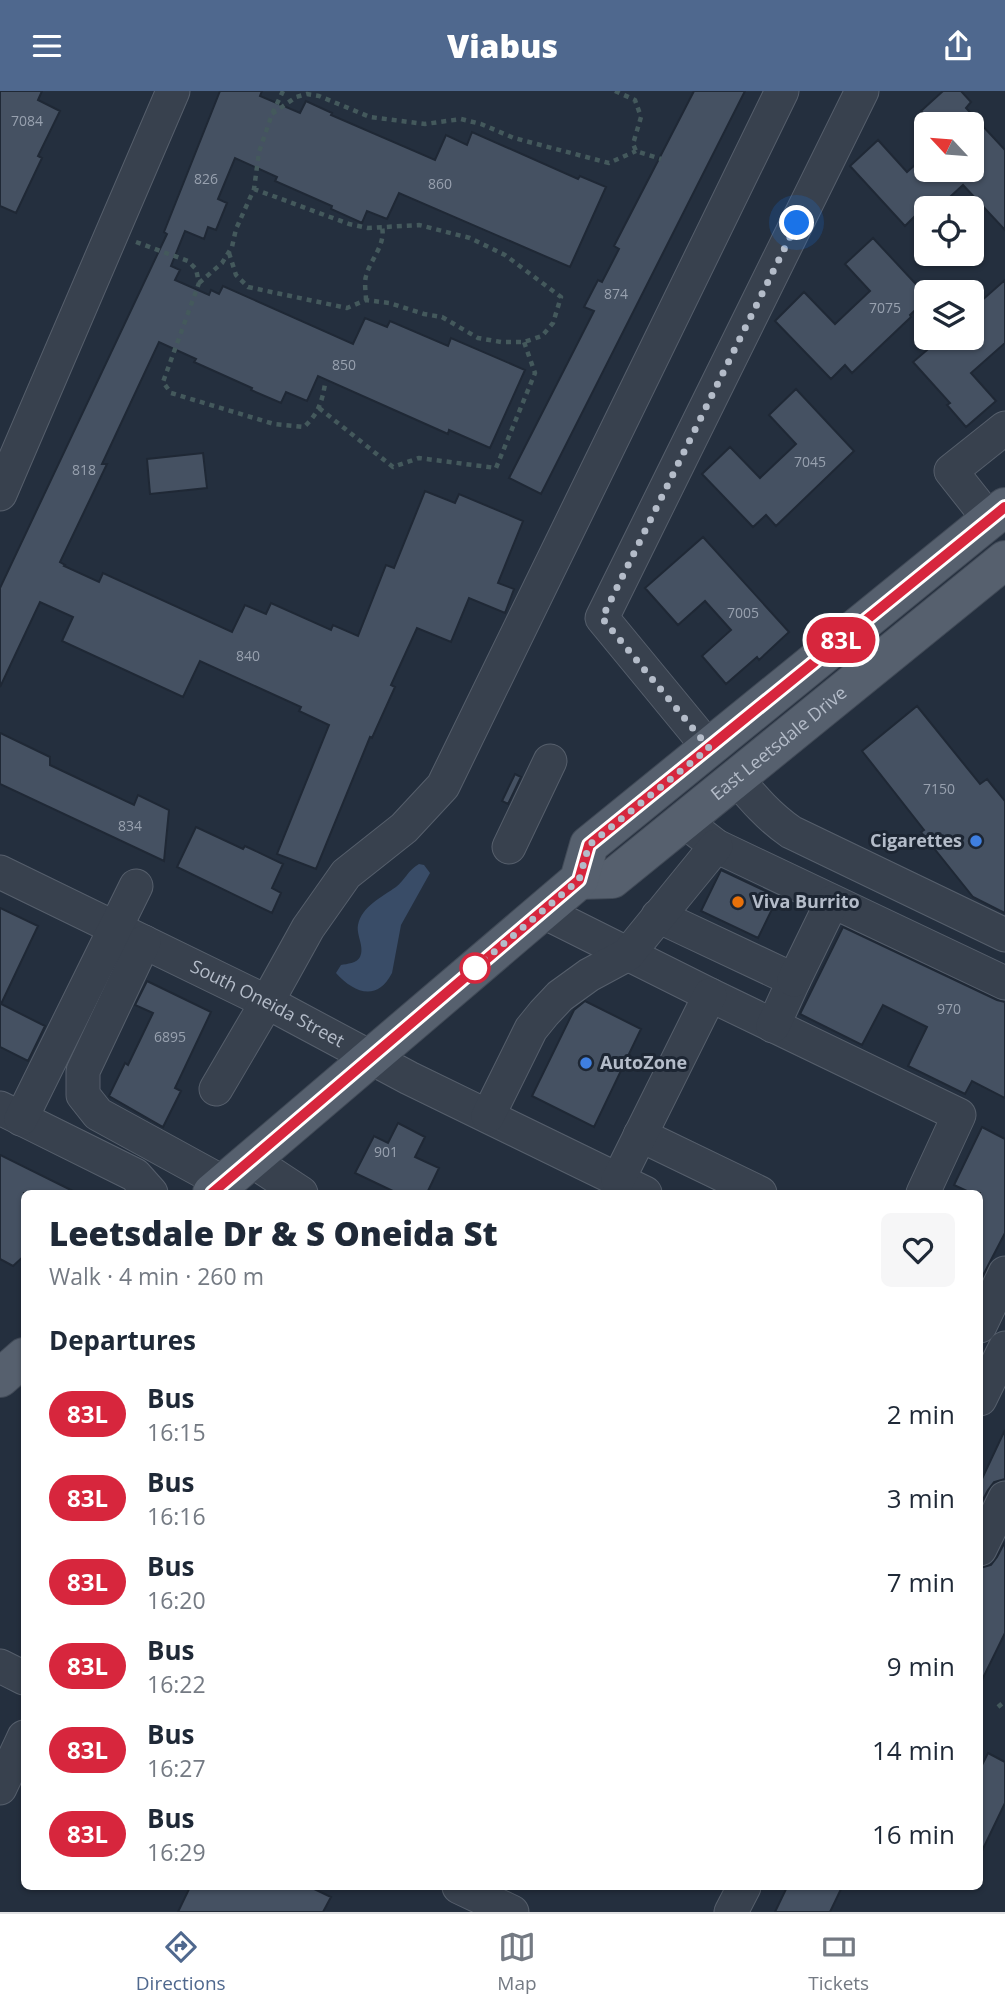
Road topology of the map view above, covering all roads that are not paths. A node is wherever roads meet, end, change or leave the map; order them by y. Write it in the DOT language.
graph roads {
  1 [pos="173,91"];
  2 [pos="782,91"];
  3 [pos="862,91"];
  4 [pos="1005,428"];
  5 [pos="0,494"];
  6 [pos="997,513"];
  7 [pos="1005,560"];
  8 [pos="709,748"];
  9 [pos="550,761"];
  10 [pos="736,778"];
  11 [pos="684,821"];
  12 [pos="716,846"];
  13 [pos="509,847"];
  14 [pos="0,872"];
  15 [pos="579,880"];
  16 [pos="136,886"];
  17 [pos="832,901"];
  18 [pos="542,911"];
  19 [pos="659,916"];
  20 [pos="115,928"];
  21 [pos="1005,935"];
  22 [pos="144,942"];
  23 [pos="628,954"];
  24 [pos="794,980"];
  25 [pos="1005,983"];
  26 [pos="709,995"];
  27 [pos="267,1002"];
  28 [pos="773,1025"];
  29 [pos="371,1057"];
  30 [pos="216,1089"];
  31 [pos="11,1114"];
  32 [pos="488,1116"];
  33 [pos="640,1135"];
  34 [pos="229,1179"];
  35 [pos="631,1187"];
  36 [pos="148,1190"];
  37 [pos="286,1190"];
  38 [pos="755,1190"];
  39 [pos="924,1190"];
  40 [pos="1005,1273"];
  41 [pos="983,1320"];
  42 [pos="21,1360"];
  43 [pos="996,1361"];
  44 [pos="0,1378"];
  45 [pos="983,1392"];
  46 [pos="1005,1498"];
  47 [pos="983,1543"];
  48 [pos="0,1666"];
  49 [pos="21,1676"];
  50 [pos="0,1724"];
  51 [pos="21,1735"];
  52 [pos="21,1743"];
  53 [pos="0,1788"];
  54 [pos="459,1890"];
  55 [pos="466,1890"];
  56 [pos="742,1890"];
  57 [pos="448,1912"];
  58 [pos="512,1912"];
  59 [pos="731,1912"];
  1 -- 5 [label="street"];
  2 -- 27 [label="street"];
  3 -- 8 [label="street"];
  4 -- 6 [label="street"];
  6 -- 8 [label="main road"];
  7 -- 10 [label="main road, East Leetsdale Drive"];
  8 -- 15 [label="main road"];
  9 -- 13 [label="street"];
  10 -- 11 [label="main road, East Leetsdale Drive"];
  10 -- 21 [label="street"];
  11 -- 12 [label="street"];
  11 -- 15 [label="main road, East Leetsdale Drive"];
  12 -- 17 [label="street"];
  12 -- 19 [label="street"];
  14 -- 20 [label="street, South Oneida Street"];
  15 -- 18 [label="main road"];
  16 -- 20 [label="street"];
  17 -- 24 [label="street"];
  17 -- 25 [label="street"];
  18 -- 23 [label="street"];
  18 -- 29 [label="main road"];
  19 -- 23 [label="street"];
  19 -- 24 [label="street"];
  20 -- 22 [label="street, South Oneida Street"];
  20 -- 31 [label="street"];
  22 -- 27 [label="street, South Oneida Street"];
  22 -- 34 [label="street"];
  23 -- 26 [label="street"];
  23 -- 32 [label="street"];
  24 -- 28 [label="street"];
  26 -- 28 [label="street"];
  26 -- 33 [label="street"];
  27 -- 29 [label="street, South Oneida Street"];
  27 -- 30 [label="street"];
  28 -- 39 [label="street"];
  29 -- 32 [label="street, South Oneida Street"];
  29 -- 34 [label="main road"];
  31 -- 36 [label="street"];
  32 -- 35 [label="street, South Oneida Street"];
  33 -- 35 [label="street"];
  33 -- 38 [label="street"];
  34 -- 37 [label="street"];
  40 -- 41 [label="street"];
  42 -- 44 [label="main road"];
  43 -- 45 [label="street"];
  46 -- 47 [label="street"];
  48 -- 49 [label="street"];
  50 -- 51 [label="street"];
  52 -- 53 [label="street"];
  54 -- 57 [label="street"];
  55 -- 58 [label="street"];
  56 -- 59 [label="street"];
}
